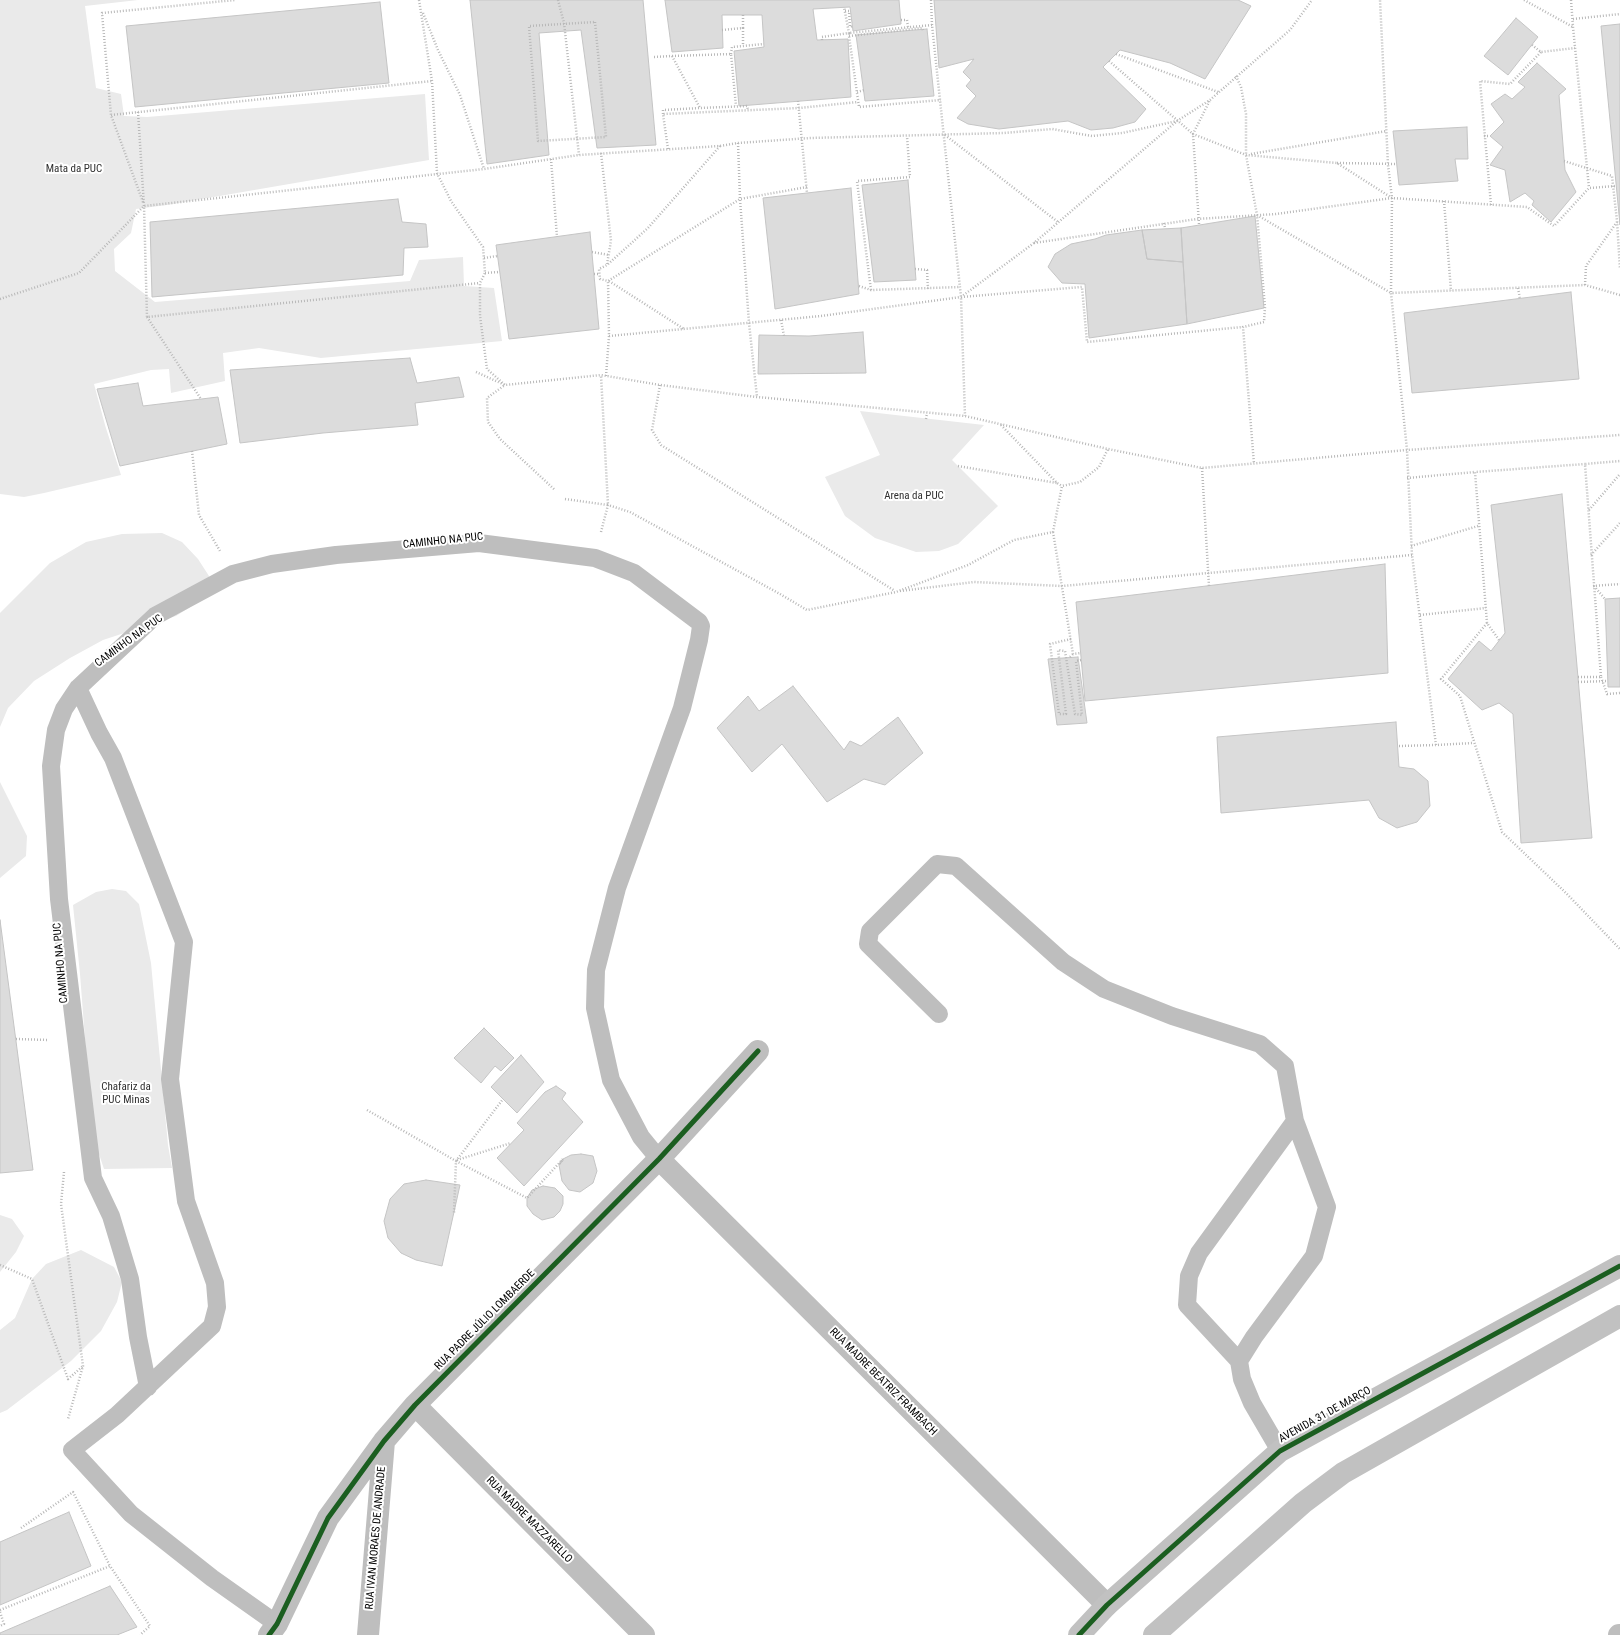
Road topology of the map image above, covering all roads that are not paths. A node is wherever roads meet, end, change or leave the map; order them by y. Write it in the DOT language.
graph roads {
  1 [pos="78,688"];
  2 [pos="939,1014"];
  3 [pos="758,1051"];
  4 [pos="1295,1121"];
  5 [pos="659,1159"];
  6 [pos="1620,1266"];
  7 [pos="1620,1316"];
  8 [pos="1239,1361"];
  9 [pos="148,1387"];
  10 [pos="415,1405"];
  11 [pos="384,1441"];
  12 [pos="1280,1451"];
  13 [pos="1107,1605"];
  14 [pos="273,1629"];
  15 [pos="368,1635"];
  16 [pos="644,1635"];
  17 [pos="1079,1635"];
  18 [pos="1154,1635"];
  1 -- 5 [label="lane"];
  1 -- 9 [label="lane"];
  1 -- 9 [label="lane"];
  2 -- 4 [label="lane"];
  3 -- 5 [label="street, RUA PADRE JÚLIO LOMBAERDE"];
  4 -- 8 [label="lane"];
  4 -- 8 [label="lane"];
  5 -- 10 [label="street, RUA PADRE JÚLIO LOMBAERDE"];
  5 -- 13 [label="street, RUA MADRE BEATRIZ FRAMBACH"];
  6 -- 12 [label="street, AVENIDA 31 DE MARÇO"];
  7 -- 18 [label="street"];
  8 -- 12 [label="lane"];
  9 -- 14 [label="lane"];
  10 -- 11 [label="street, RUA PADRE JÚLIO LOMBAERDE"];
  10 -- 16 [label="street, RUA MADRE MAZZARELLO"];
  11 -- 14 [label="street, RUA PADRE JÚLIO LOMBAERDE"];
  11 -- 15 [label="street, RUA IVAN MORAES DE ANDRADE"];
  12 -- 13 [label="street, AVENIDA 31 DE MARÇO"];
  13 -- 17 [label="street, AVENIDA 31 DE MARÇO"];
}
